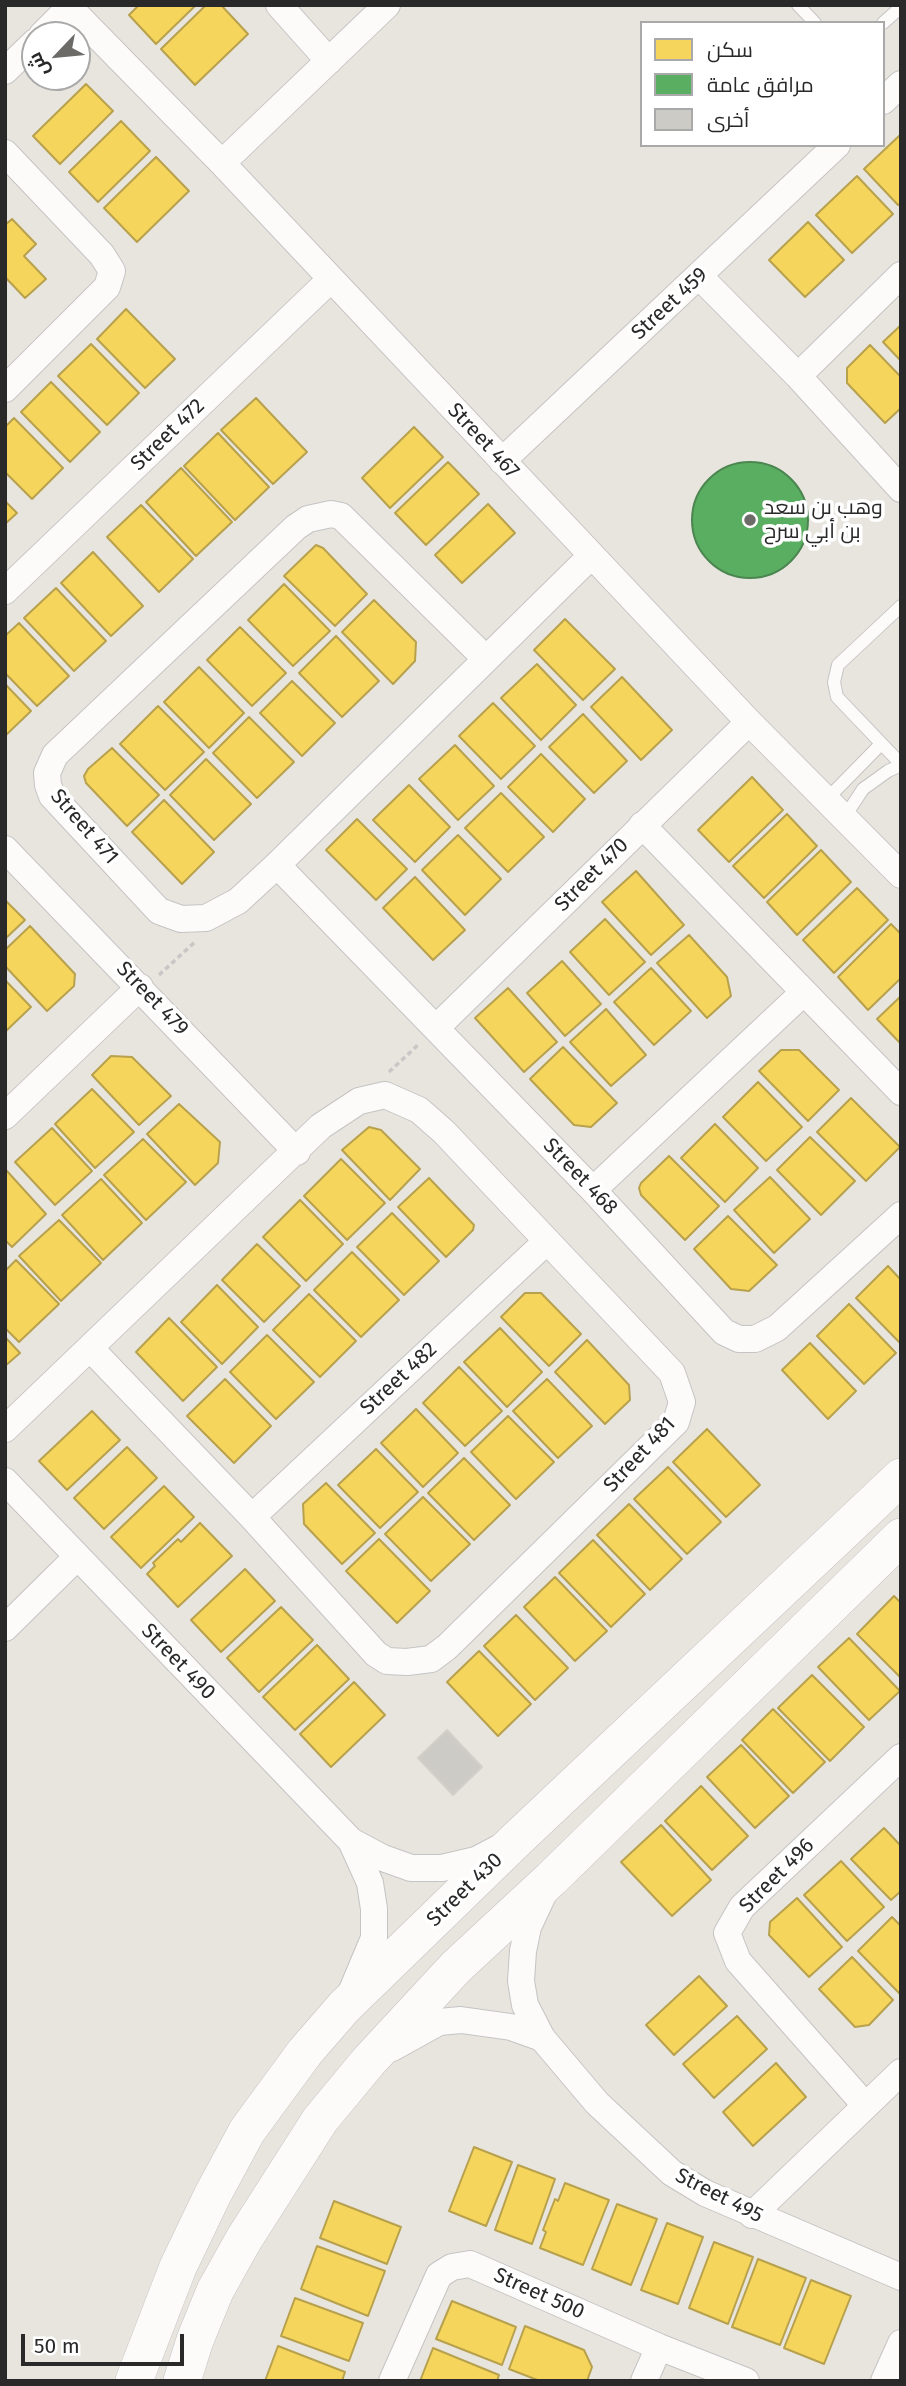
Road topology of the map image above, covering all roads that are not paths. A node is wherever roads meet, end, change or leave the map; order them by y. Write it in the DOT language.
graph roads {
  1 [pos="279,5"];
  2 [pos="387,5"];
  3 [pos="798,5"];
  4 [pos="68,6"];
  5 [pos="901,7"];
  6 [pos="55,21"];
  7 [pos="813,21"];
  8 [pos="885,21"];
  9 [pos="21,56"];
  10 [pos="329,61"];
  11 [pos="5,71"];
  12 [pos="834,147"];
  13 [pos="5,153"];
  14 [pos="222,163"];
  15 [pos="901,275"];
  16 [pos="699,276"];
  17 [pos="331,279"];
  18 [pos="798,376"];
  19 [pos="5,389"];
  20 [pos="502,461"];
  21 [pos="901,489"];
  22 [pos="591,556"];
  23 [pos="5,591"];
  24 [pos="901,606"];
  25 [pos="485,658"];
  26 [pos="749,722"];
  27 [pos="881,744"];
  28 [pos="901,764"];
  29 [pos="835,809"];
  30 [pos="642,825"];
  31 [pos="5,849"];
  32 [pos="277,865"];
  33 [pos="901,875"];
  34 [pos="140,986"];
  35 [pos="804,992"];
  36 [pos="436,1028"];
  37 [pos="901,1093"];
  38 [pos="5,1116"];
  39 [pos="297,1152"];
  40 [pos="593,1190"];
  41 [pos="901,1215"];
  42 [pos="547,1241"];
  43 [pos="90,1348"];
  44 [pos="5,1429"];
  45 [pos="901,1477"];
  46 [pos="5,1481"];
  47 [pos="252,1517"];
  48 [pos="901,1537"];
  49 [pos="77,1557"];
  50 [pos="5,1628"];
  51 [pos="901,1757"];
  52 [pos="517,1839"];
  53 [pos="351,1841"];
  54 [pos="551,1879"];
  55 [pos="344,2007"];
  56 [pos="542,2038"];
  57 [pos="368,2062"];
  58 [pos="901,2072"];
  59 [pos="865,2105"];
  60 [pos="752,2215"];
  61 [pos="896,2279"];
  62 [pos="901,2343"];
  63 [pos="659,2347"];
  64 [pos="134,2381"];
  65 [pos="182,2381"];
  66 [pos="392,2381"];
  67 [pos="644,2381"];
  68 [pos="746,2381"];
  69 [pos="884,2381"];
  1 -- 10 [label="street"];
  2 -- 10 [label="street"];
  3 -- 7 [label="lane"];
  4 -- 6 [label="street"];
  4 -- 14 [label="street, Street 467"];
  5 -- 8 [label="lane"];
  9 -- 11 [label="street"];
  10 -- 14 [label="street"];
  12 -- 16 [label="street, Street 459"];
  13 -- 19 [label="street"];
  14 -- 17 [label="street, Street 467"];
  15 -- 18 [label="street"];
  16 -- 18 [label="street"];
  16 -- 20 [label="street, Street 459"];
  17 -- 20 [label="street, Street 467"];
  17 -- 23 [label="street, Street 472"];
  18 -- 21 [label="street"];
  20 -- 22 [label="street, Street 467"];
  22 -- 25 [label="street, Street 471"];
  22 -- 26 [label="street, Street 467"];
  24 -- 27 [label="lane"];
  25 -- 32 [label="street, Street 471"];
  25 -- 32 [label="street, Street 471"];
  26 -- 29 [label="street, Street 467"];
  26 -- 30 [label="street, Street 470"];
  27 -- 28 [label="lane"];
  27 -- 29 [label="lane"];
  28 -- 29 [label="lane"];
  29 -- 33 [label="street, Street 467"];
  30 -- 35 [label="street"];
  30 -- 36 [label="street, Street 470"];
  31 -- 34 [label="street, Street 479"];
  32 -- 36 [label="street, Street 468"];
  34 -- 38 [label="street"];
  34 -- 39 [label="street, Street 479"];
  35 -- 37 [label="street"];
  35 -- 40 [label="street"];
  36 -- 40 [label="street, Street 468"];
  39 -- 42 [label="street, Street 481"];
  39 -- 43 [label="street"];
  40 -- 41 [label="street, Street 468"];
  42 -- 47 [label="street, Street 482"];
  42 -- 47 [label="street, Street 481"];
  43 -- 44 [label="street"];
  43 -- 47 [label="street, Street 481"];
  45 -- 52 [label="street, Street 430"];
  46 -- 49 [label="street, Street 490"];
  48 -- 54 [label="street"];
  49 -- 50 [label="street"];
  49 -- 53 [label="street, Street 490"];
  51 -- 59 [label="street, Street 496"];
  52 -- 53 [label="street, Street 490"];
  52 -- 55 [label="street, Street 430"];
  53 -- 55 [label="street, Street 490"];
  54 -- 56 [label="street, Street 495"];
  54 -- 57 [label="street"];
  55 -- 64 [label="street, Street 430"];
  56 -- 57 [label="street"];
  56 -- 60 [label="street, Street 495"];
  57 -- 65 [label="street"];
  58 -- 59 [label="street"];
  59 -- 60 [label="street"];
  60 -- 61 [label="street, Street 495"];
  62 -- 69 [label="street"];
  63 -- 66 [label="street, Street 500"];
  63 -- 67 [label="street"];
  63 -- 68 [label="street, Street 500"];
}
